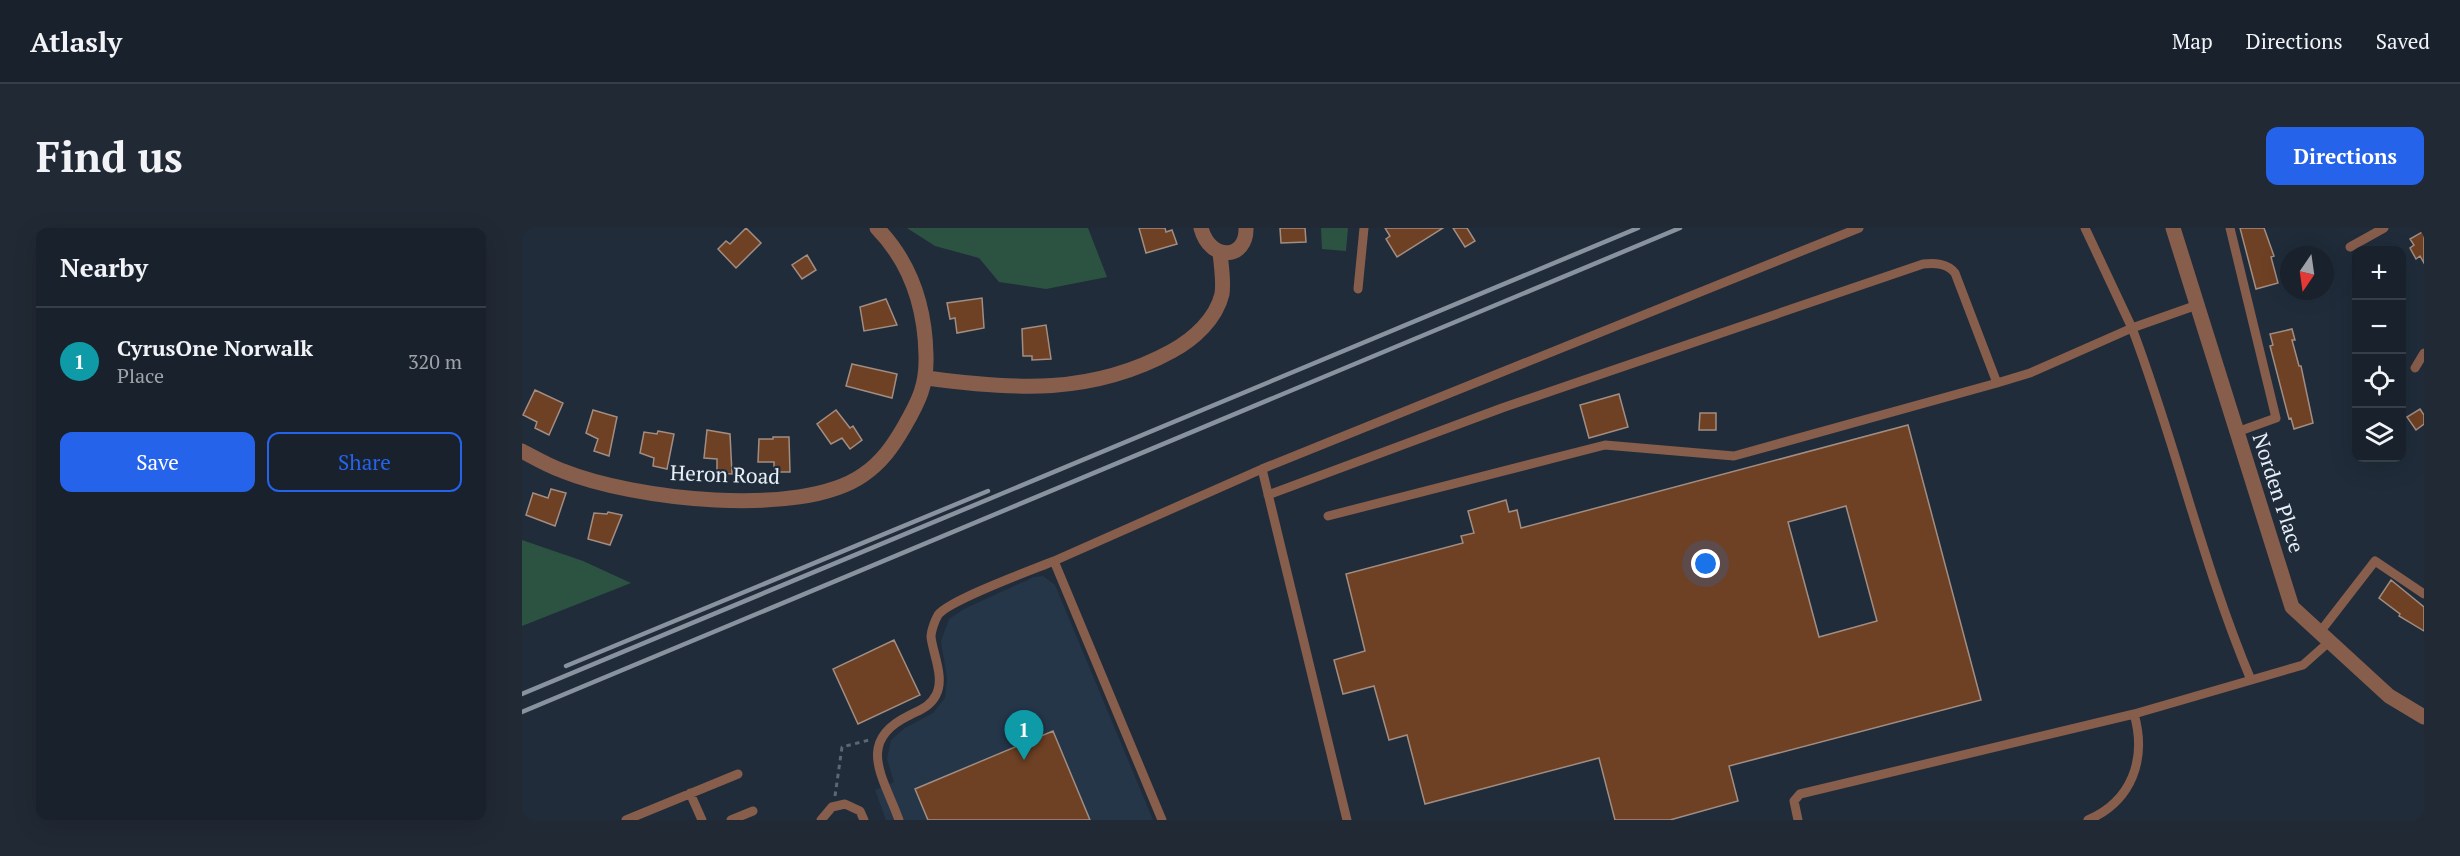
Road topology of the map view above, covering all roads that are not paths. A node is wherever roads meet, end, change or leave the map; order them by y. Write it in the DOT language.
graph roads {
  1 [pos="877,228"];
  2 [pos="1201,228"];
  3 [pos="1246,228"];
  4 [pos="1364,228"];
  5 [pos="1859,228"];
  6 [pos="2085,228"];
  7 [pos="2172,228"];
  8 [pos="2230,228"];
  9 [pos="2384,228"];
  10 [pos="2350,247"];
  11 [pos="1220,252"];
  12 [pos="1358,289"];
  13 [pos="2197,305"];
  14 [pos="2132,328"];
  15 [pos="2424,353"];
  16 [pos="2415,368"];
  17 [pos="927,378"];
  18 [pos="1996,383"];
  19 [pos="2237,432"];
  20 [pos="522,451"];
  21 [pos="1262,469"];
  22 [pos="1268,495"];
  23 [pos="1328,516"];
  24 [pos="1053,561"];
  25 [pos="2424,594"];
  26 [pos="2325,637"];
  27 [pos="2251,680"];
  28 [pos="2134,714"];
  29 [pos="2424,717"];
  30 [pos="738,774"];
  31 [pos="690,793"];
  32 [pos="753,811"];
  33 [pos="626,820"];
  34 [pos="702,820"];
  35 [pos="731,820"];
  36 [pos="821,820"];
  37 [pos="864,820"];
  38 [pos="899,820"];
  39 [pos="1162,820"];
  40 [pos="1347,820"];
  41 [pos="1798,820"];
  42 [pos="2088,820"];
  1 -- 17 [label="street, Heron Road"];
  2 -- 11 [label="street"];
  3 -- 11 [label="street"];
  4 -- 12 [label="lane"];
  5 -- 21 [label="lane"];
  6 -- 14 [label="lane"];
  7 -- 13 [label="street, Norden Place"];
  8 -- 19 [label="lane"];
  9 -- 10 [label="lane"];
  11 -- 17 [label="street"];
  13 -- 14 [label="lane"];
  13 -- 19 [label="street, Norden Place"];
  14 -- 18 [label="lane"];
  14 -- 27 [label="lane"];
  15 -- 16 [label="lane"];
  17 -- 20 [label="street, Heron Road"];
  18 -- 22 [label="lane"];
  18 -- 23 [label="lane"];
  19 -- 26 [label="street, Norden Place"];
  21 -- 22 [label="lane"];
  21 -- 24 [label="lane"];
  22 -- 40 [label="lane"];
  24 -- 38 [label="lane"];
  24 -- 39 [label="lane"];
  25 -- 26 [label="lane"];
  26 -- 27 [label="lane"];
  26 -- 29 [label="street, Norden Place"];
  27 -- 28 [label="lane"];
  28 -- 41 [label="lane"];
  28 -- 42 [label="lane"];
  30 -- 31 [label="lane"];
  31 -- 33 [label="lane"];
  31 -- 34 [label="lane"];
  32 -- 35 [label="lane"];
  36 -- 37 [label="lane"];
}
